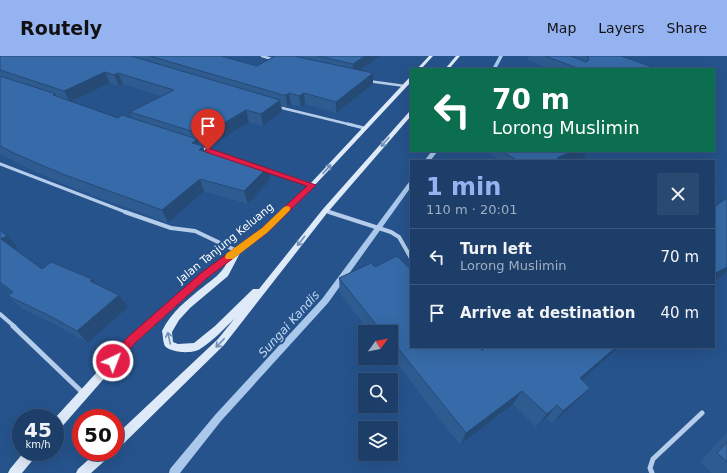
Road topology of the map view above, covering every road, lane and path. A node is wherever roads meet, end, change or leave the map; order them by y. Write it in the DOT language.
graph roads {
  1 [pos="262,56"];
  2 [pos="429,56"];
  3 [pos="458,56"];
  4 [pos="282,61"];
  5 [pos="421,68"];
  6 [pos="449,68"];
  7 [pos="366,80"];
  8 [pos="410,80"];
  9 [pos="405,86"];
  10 [pos="277,106"];
  11 [pos="410,114"];
  12 [pos="364,128"];
  13 [pos="193,146"];
  14 [pos="238,160"];
  15 [pos="0,164"];
  16 [pos="260,168"];
  17 [pos="312,185"];
  18 [pos="325,211"];
  19 [pos="237,251"];
  20 [pos="410,256"];
  21 [pos="281,267"];
  22 [pos="0,314"];
  23 [pos="83,393"];
  24 [pos="702,414"];
  25 [pos="64,415"];
  26 [pos="124,435"];
  27 [pos="24,461"];
  28 [pos="96,461"];
  29 [pos="14,473"];
  30 [pos="82,473"];
  31 [pos="652,473"];
  1 -- 4 [label="street"];
  2 -- 5 [label="main road"];
  3 -- 6 [label="main road"];
  7 -- 9 [label="street"];
  8 -- 9 [label="main road, Jalan Tanjung Keluang"];
  9 -- 12 [label="main road, Jalan Tanjung Keluang"];
  10 -- 12 [label="street"];
  11 -- 18 [label="main road, one-way"];
  17 -- 12 [label="main road, Jalan Tanjung Keluang, one-way"];
  13 -- 14 [label="street"];
  15 -- 19 [label="street"];
  16 -- 17 [label="street"];
  17 -- 19 [label="main road, Jalan Tanjung Keluang"];
  18 -- 20 [label="street"];
  18 -- 21 [label="main road, one-way"];
  21 -- 19 [label="main road, one-way"];
  19 -- 23 [label="main road, Jalan Tanjung Keluang"];
  21 -- 26 [label="main road, one-way"];
  22 -- 23 [label="street"];
  23 -- 25 [label="main road, Jalan Tanjung Keluang"];
  24 -- 31 [label="street"];
  27 -- 29 [label="main road"];
  28 -- 30 [label="main road"];
}
